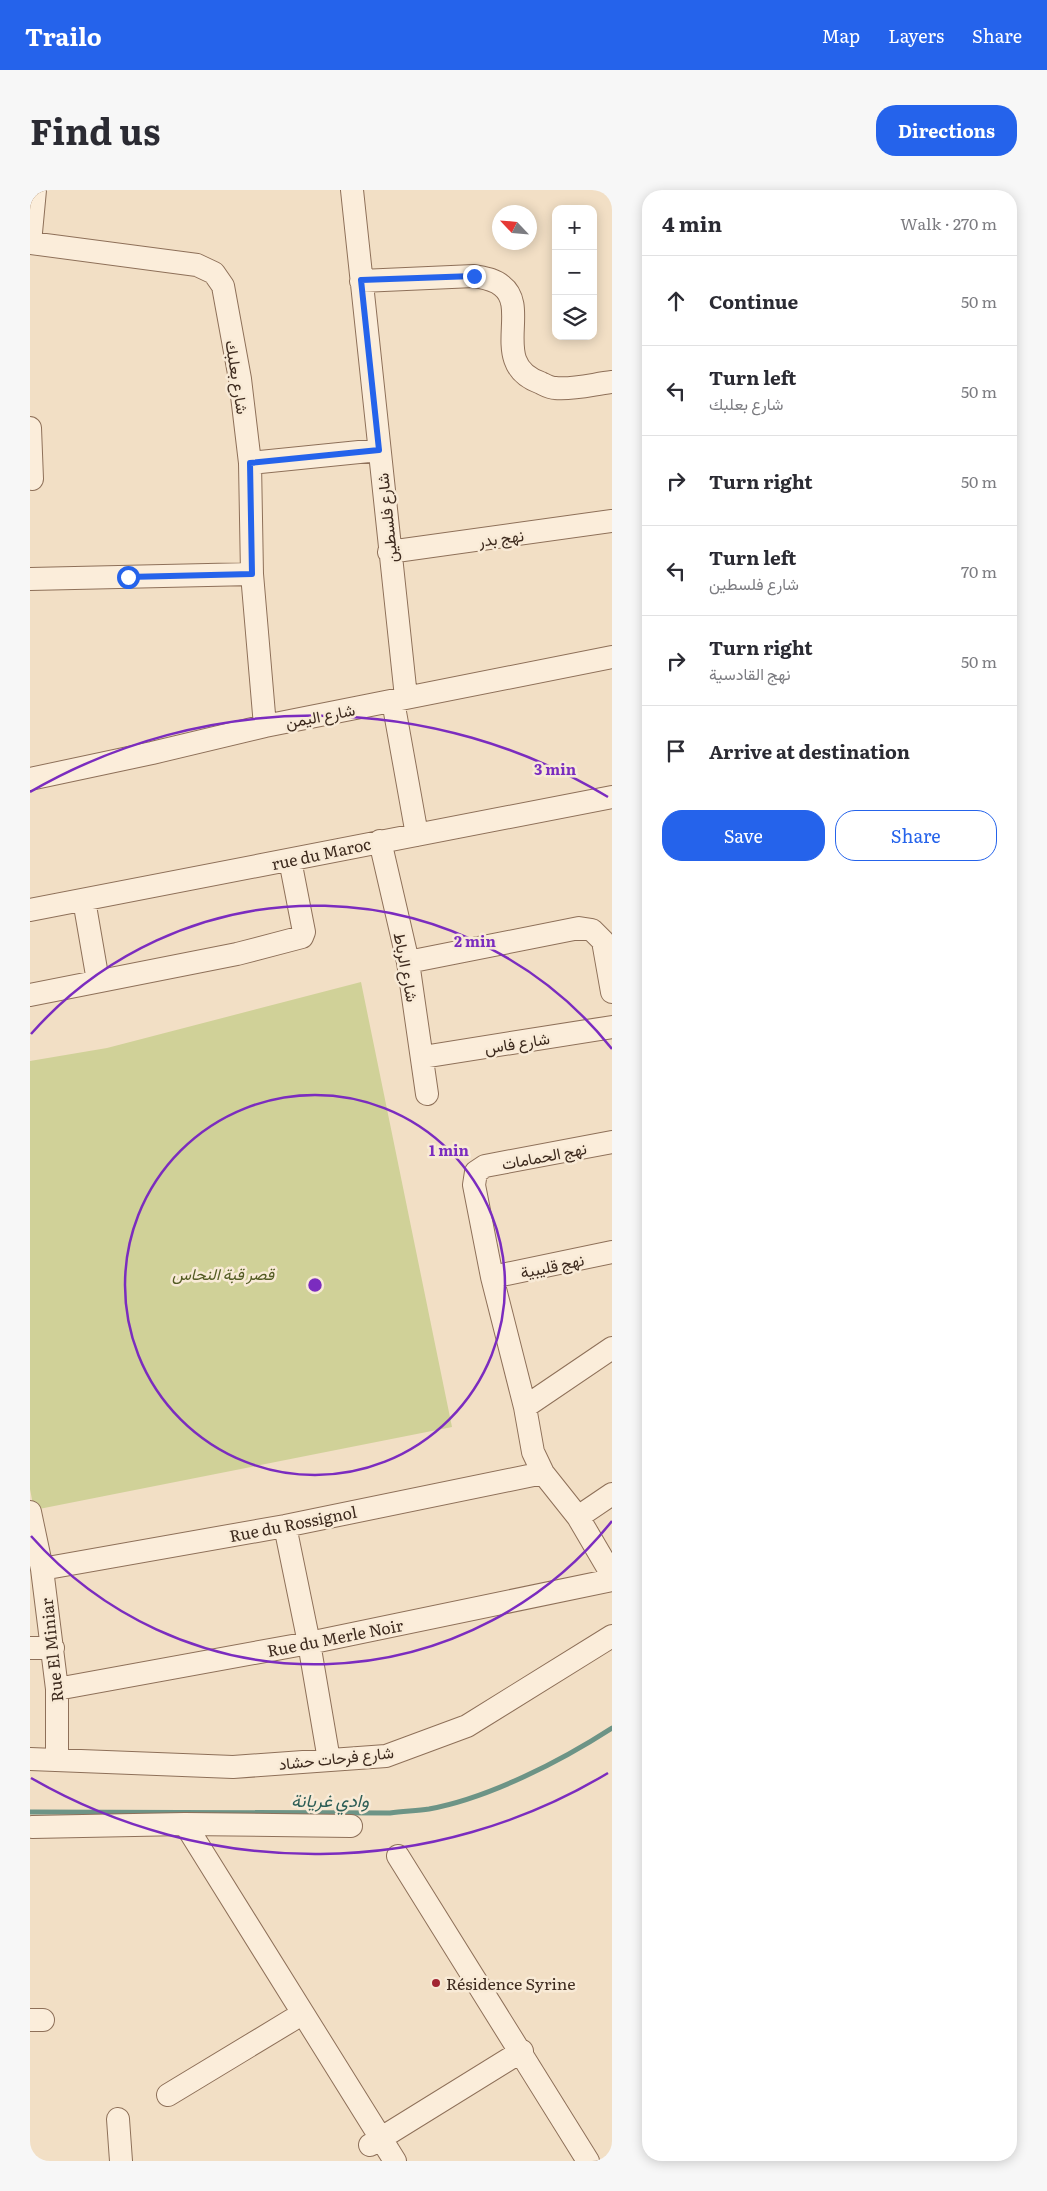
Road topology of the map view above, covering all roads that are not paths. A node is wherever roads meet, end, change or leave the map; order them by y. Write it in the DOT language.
graph roads {
  1 [pos="35,190"];
  2 [pos="352,190"];
  3 [pos="30,243"];
  4 [pos="30,247"];
  5 [pos="361,280"];
  6 [pos="612,382"];
  7 [pos="30,428"];
  8 [pos="379,450"];
  9 [pos="250,463"];
  10 [pos="32,479"];
  11 [pos="612,522"];
  12 [pos="389,552"];
  13 [pos="252,574"];
  14 [pos="30,579"];
  15 [pos="612,657"];
  16 [pos="399,699"];
  17 [pos="265,726"];
  18 [pos="30,779"];
  19 [pos="612,797"];
  20 [pos="417,835"];
  21 [pos="380,841"];
  22 [pos="290,860"];
  23 [pos="84,900"];
  24 [pos="30,910"];
  25 [pos="408,962"];
  26 [pos="98,981"];
  27 [pos="612,992"];
  28 [pos="30,995"];
  29 [pos="612,1027"];
  30 [pos="423,1057"];
  31 [pos="427,1094"];
  32 [pos="612,1142"];
  33 [pos="612,1252"];
  34 [pos="492,1277"];
  35 [pos="612,1348"];
  36 [pos="525,1407"];
  37 [pos="543,1473"];
  38 [pos="612,1494"];
  39 [pos="30,1512"];
  40 [pos="578,1517"];
  41 [pos="285,1526"];
  42 [pos="42,1569"];
  43 [pos="612,1575"];
  44 [pos="612,1580"];
  45 [pos="612,1636"];
  46 [pos="309,1644"];
  47 [pos="30,1648"];
  48 [pos="53,1648"];
  49 [pos="57,1689"];
  50 [pos="30,1759"];
  51 [pos="57,1760"];
  52 [pos="329,1760"];
  53 [pos="178,1825"];
  54 [pos="32,1826"];
  55 [pos="351,1826"];
  56 [pos="398,1856"];
  57 [pos="292,2020"];
  58 [pos="522,2051"];
  59 [pos="168,2095"];
  60 [pos="118,2119"];
  61 [pos="377,2148"];
  62 [pos="121,2161"];
  63 [pos="395,2161"];
  64 [pos="588,2161"];
  1 -- 3 [label="street"];
  2 -- 5 [label="street, شارع فلسطين"];
  3 -- 4 [label="street"];
  3 -- 9 [label="street, شارع بعلبك"];
  5 -- 6 [label="street"];
  5 -- 8 [label="street, شارع فلسطين"];
  7 -- 10 [label="street"];
  8 -- 9 [label="street"];
  8 -- 12 [label="street, شارع فلسطين"];
  9 -- 13 [label="street, شارع بعلبك"];
  11 -- 12 [label="street, نهج بدر"];
  12 -- 16 [label="street, شارع فلسطين"];
  13 -- 14 [label="street"];
  13 -- 17 [label="street, شارع بعلبك"];
  15 -- 16 [label="street, شارع اليمن"];
  16 -- 17 [label="street, شارع اليمن"];
  16 -- 20 [label="street, شارع فلسطين"];
  17 -- 18 [label="street, شارع اليمن"];
  19 -- 20 [label="street, rue du Maroc"];
  20 -- 21 [label="street, rue du Maroc"];
  21 -- 22 [label="street, rue du Maroc"];
  21 -- 25 [label="street, شارع الرباط"];
  22 -- 23 [label="street, rue du Maroc"];
  22 -- 26 [label="street"];
  23 -- 24 [label="street, rue du Maroc"];
  23 -- 26 [label="street"];
  25 -- 27 [label="street"];
  25 -- 30 [label="street, شارع الرباط"];
  26 -- 28 [label="street"];
  29 -- 30 [label="street, شارع فاس"];
  30 -- 31 [label="street, شارع الرباط"];
  32 -- 34 [label="street, نهج الحمامات"];
  33 -- 34 [label="street, نهج قليبية"];
  34 -- 36 [label="street"];
  35 -- 36 [label="street"];
  36 -- 37 [label="street"];
  37 -- 40 [label="street"];
  37 -- 41 [label="street, Rue du Rossignol"];
  38 -- 40 [label="street"];
  39 -- 42 [label="street, Rue El Miniar"];
  40 -- 43 [label="street"];
  41 -- 42 [label="street, Rue du Rossignol"];
  41 -- 46 [label="street"];
  42 -- 48 [label="street, Rue El Miniar"];
  44 -- 46 [label="street, Rue du Merle Noir"];
  45 -- 52 [label="street, شارع فرحات حشاد"];
  46 -- 49 [label="street, Rue du Merle Noir"];
  46 -- 52 [label="street"];
  47 -- 48 [label="street"];
  48 -- 49 [label="street, Rue El Miniar"];
  49 -- 51 [label="street, Rue El Miniar"];
  50 -- 51 [label="street, شارع فرحات حشاد"];
  51 -- 52 [label="street, شارع فرحات حشاد"];
  53 -- 54 [label="street"];
  53 -- 55 [label="street"];
  53 -- 57 [label="street"];
  53 -- 61 [label="street"];
  56 -- 58 [label="street"];
  57 -- 59 [label="street"];
  57 -- 61 [label="street"];
  58 -- 61 [label="street"];
  58 -- 64 [label="street"];
  60 -- 62 [label="street"];
  61 -- 63 [label="street"];
}
